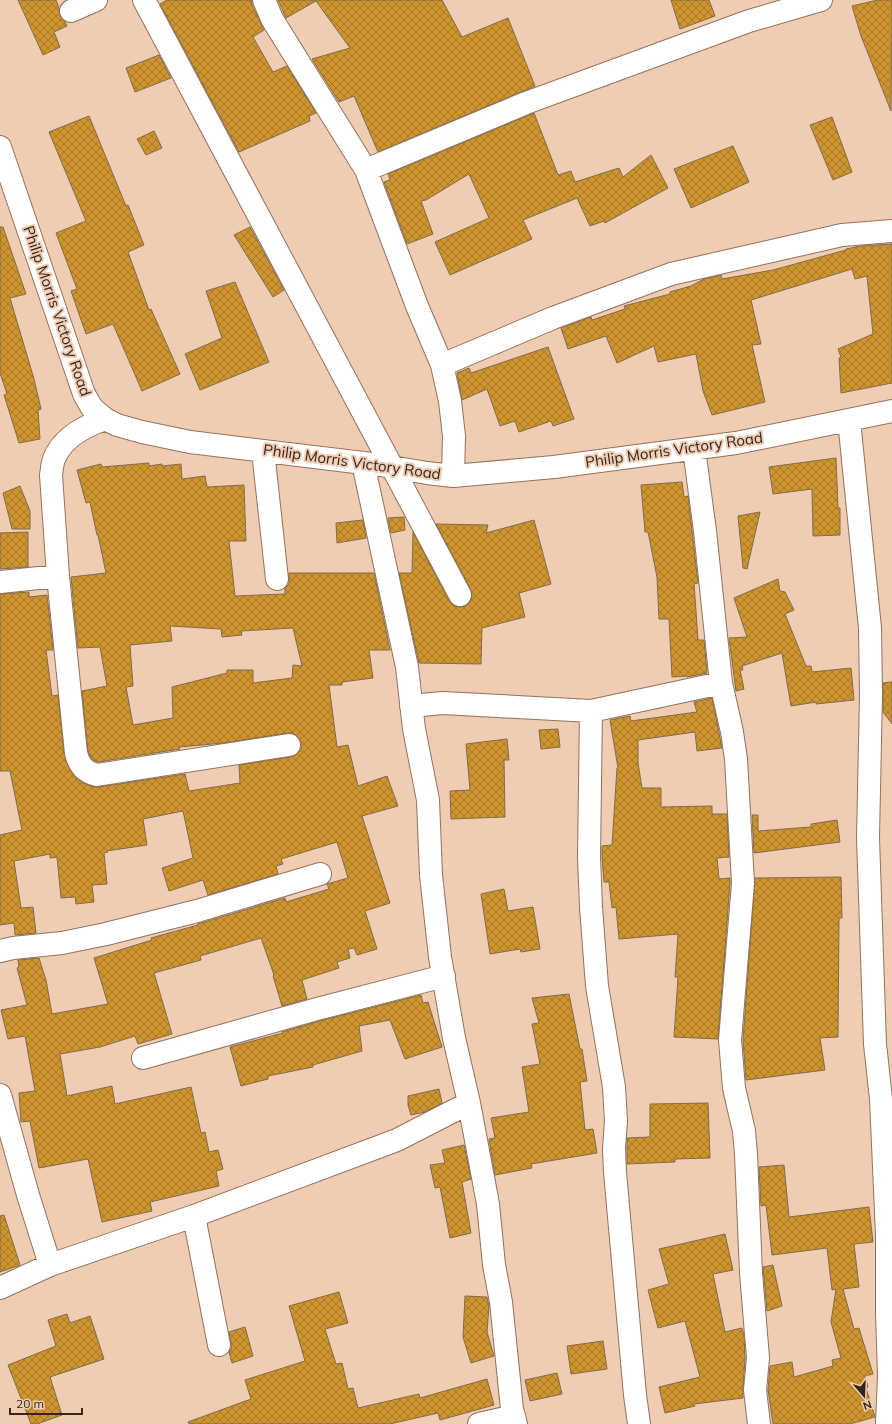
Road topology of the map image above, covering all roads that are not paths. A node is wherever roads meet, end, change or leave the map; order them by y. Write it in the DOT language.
graph roads {
  1 [pos="96,0"];
  2 [pos="144,0"];
  3 [pos="264,0"];
  4 [pos="821,0"];
  5 [pos="72,11"];
  6 [pos="0,147"];
  7 [pos="366,170"];
  8 [pos="892,230"];
  9 [pos="442,365"];
  10 [pos="892,411"];
  11 [pos="105,419"];
  12 [pos="849,420"];
  13 [pos="694,449"];
  14 [pos="263,451"];
  15 [pos="363,463"];
  16 [pos="453,476"];
  17 [pos="58,576"];
  18 [pos="277,579"];
  19 [pos="0,582"];
  20 [pos="460,595"];
  21 [pos="721,683"];
  22 [pos="411,706"];
  23 [pos="591,710"];
  24 [pos="289,746"];
  25 [pos="320,874"];
  26 [pos="0,951"];
  27 [pos="444,976"];
  28 [pos="143,1058"];
  29 [pos="0,1095"];
  30 [pos="469,1103"];
  31 [pos="194,1216"];
  32 [pos="50,1265"];
  33 [pos="0,1288"];
  34 [pos="220,1345"];
  35 [pos="515,1420"];
  36 [pos="479,1424"];
  37 [pos="639,1424"];
  38 [pos="759,1424"];
  39 [pos="887,1424"];
  1 -- 5 [label="street"];
  2 -- 20 [label="street"];
  3 -- 7 [label="street"];
  4 -- 7 [label="street"];
  6 -- 11 [label="street, Philip Morris Victory Road"];
  7 -- 9 [label="street"];
  8 -- 9 [label="street"];
  9 -- 16 [label="street"];
  10 -- 12 [label="street, Philip Morris Victory Road"];
  11 -- 14 [label="street, Philip Morris Victory Road"];
  11 -- 17 [label="street"];
  12 -- 13 [label="street, Philip Morris Victory Road"];
  12 -- 39 [label="street"];
  13 -- 16 [label="street, Philip Morris Victory Road"];
  13 -- 21 [label="street"];
  14 -- 15 [label="street, Philip Morris Victory Road"];
  14 -- 18 [label="street"];
  15 -- 16 [label="street, Philip Morris Victory Road"];
  15 -- 22 [label="street"];
  17 -- 19 [label="street"];
  17 -- 24 [label="street"];
  21 -- 23 [label="street"];
  21 -- 38 [label="street"];
  22 -- 23 [label="street"];
  22 -- 27 [label="street"];
  23 -- 37 [label="street"];
  25 -- 26 [label="street"];
  27 -- 28 [label="street"];
  27 -- 30 [label="street"];
  29 -- 32 [label="street"];
  30 -- 31 [label="street"];
  30 -- 35 [label="street"];
  31 -- 32 [label="street"];
  31 -- 34 [label="street"];
  32 -- 33 [label="street"];
  35 -- 36 [label="street"];
}
